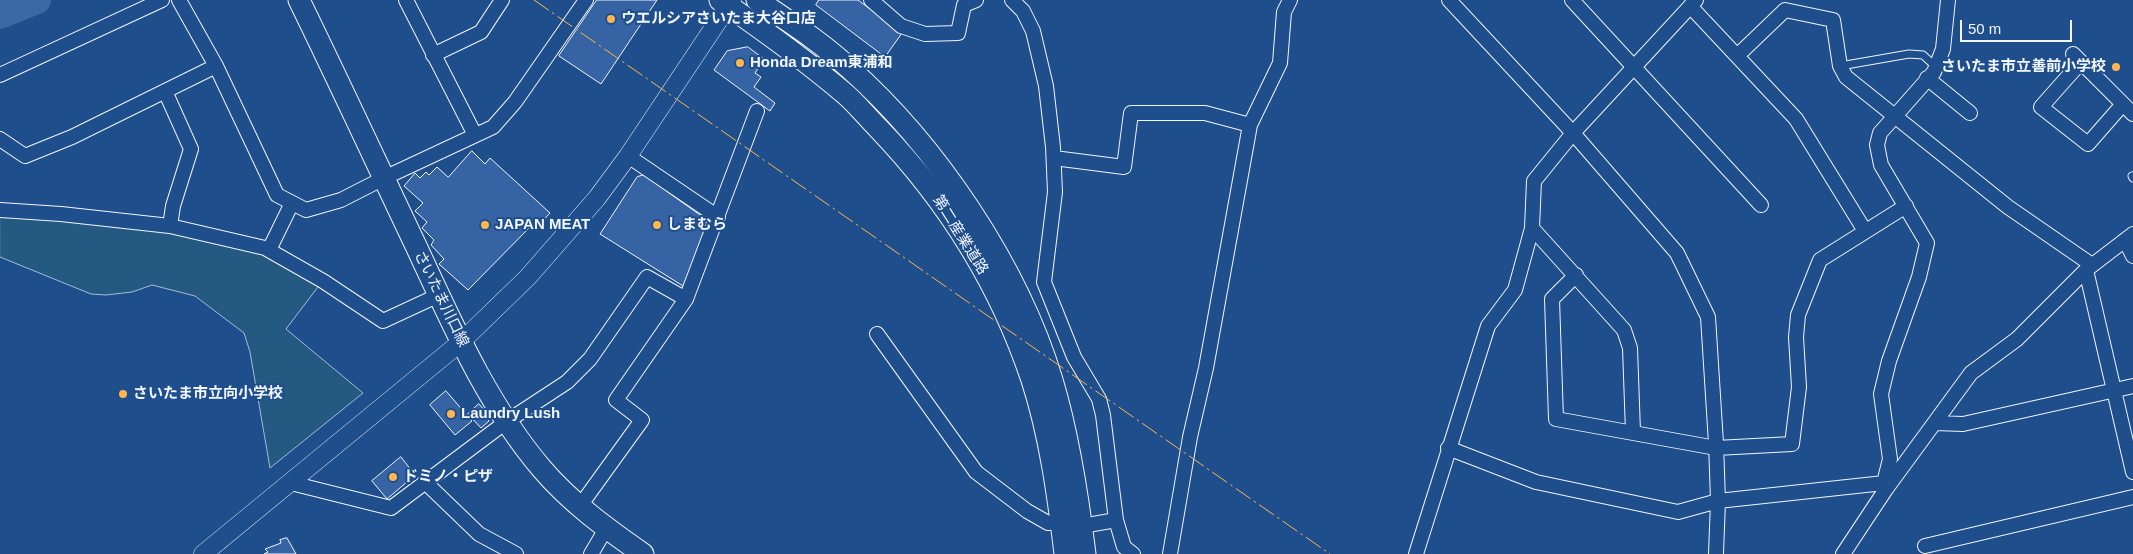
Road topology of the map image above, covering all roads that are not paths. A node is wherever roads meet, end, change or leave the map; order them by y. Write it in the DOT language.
graph roads {
  1 [pos="162,0"];
  2 [pos="179,0"];
  3 [pos="299,0"];
  4 [pos="406,0"];
  5 [pos="502,0"];
  6 [pos="586,0"];
  7 [pos="757,0"];
  8 [pos="871,0"];
  9 [pos="976,0"];
  10 [pos="1012,0"];
  11 [pos="1290,0"];
  12 [pos="1449,0"];
  13 [pos="1948,0"];
  14 [pos="727,2"];
  15 [pos="1578,2"];
  16 [pos="1693,3"];
  17 [pos="433,55"];
  18 [pos="1737,56"];
  19 [pos="216,66"];
  20 [pos="1633,66"];
  21 [pos="1840,66"];
  22 [pos="1932,73"];
  23 [pos="0,76"];
  24 [pos="165,91"];
  25 [pos="2123,104"];
  26 [pos="757,111"];
  27 [pos="1970,113"];
  28 [pos="2133,114"];
  29 [pos="1894,117"];
  30 [pos="1250,125"];
  31 [pos="1572,133"];
  32 [pos="475,136"];
  33 [pos="0,139"];
  34 [pos="628,156"];
  35 [pos="1054,158"];
  36 [pos="384,178"];
  37 [pos="292,202"];
  38 [pos="1760,205"];
  39 [pos="1906,206"];
  40 [pos="0,210"];
  41 [pos="718,217"];
  42 [pos="170,226"];
  43 [pos="1532,228"];
  44 [pos="1865,231"];
  45 [pos="2129,237"];
  46 [pos="269,250"];
  47 [pos="2133,256"];
  48 [pos="2089,268"];
  49 [pos="1576,275"];
  50 [pos="439,295"];
  51 [pos="686,299"];
  52 [pos="876,334"];
  53 [pos="461,342"];
  54 [pos="2133,386"];
  55 [pos="2114,391"];
  56 [pos="506,422"];
  57 [pos="1935,423"];
  58 [pos="1633,432"];
  59 [pos="1448,448"];
  60 [pos="1716,448"];
  61 [pos="2133,472"];
  62 [pos="291,483"];
  63 [pos="426,483"];
  64 [pos="1885,486"];
  65 [pos="2133,497"];
  66 [pos="1718,501"];
  67 [pos="580,506"];
  68 [pos="1116,520"];
  69 [pos="1061,522"];
  70 [pos="1082,526"];
  71 [pos="607,527"];
  72 [pos="1925,546"];
  73 [pos="203,554"];
  74 [pos="516,554"];
  75 [pos="590,554"];
  76 [pos="643,554"];
  77 [pos="1065,554"];
  78 [pos="1085,554"];
  79 [pos="1133,554"];
  80 [pos="1170,554"];
  81 [pos="1416,554"];
  82 [pos="1716,554"];
  83 [pos="1843,554"];
  1 -- 23 [label="street"];
  2 -- 19 [label="street"];
  3 -- 36 [label="main road, さいたま川口線"];
  4 -- 17 [label="street"];
  5 -- 17 [label="street"];
  6 -- 32 [label="street"];
  7 -- 70 [label="main road, 第二産業道路"];
  8 -- 9 [label="street"];
  10 -- 35 [label="street"];
  11 -- 30 [label="street"];
  12 -- 31 [label="street"];
  13 -- 22 [label="street"];
  14 -- 34 [label="street"];
  14 -- 69 [label="main road, 第二産業道路"];
  15 -- 20 [label="street"];
  16 -- 18 [label="street"];
  16 -- 20 [label="street"];
  17 -- 32 [label="street"];
  18 -- 21 [label="street"];
  18 -- 44 [label="street"];
  19 -- 24 [label="street"];
  19 -- 37 [label="street"];
  20 -- 31 [label="street"];
  20 -- 38 [label="street"];
  21 -- 22 [label="lane"];
  21 -- 29 [label="street"];
  22 -- 27 [label="street"];
  22 -- 29 [label="street"];
  24 -- 33 [label="street"];
  24 -- 42 [label="street"];
  25 -- 25 [label="street"];
  25 -- 28 [label="street"];
  26 -- 41 [label="street"];
  29 -- 39 [label="street"];
  29 -- 48 [label="street"];
  30 -- 35 [label="street"];
  30 -- 80 [label="street"];
  31 -- 43 [label="street"];
  31 -- 60 [label="street"];
  32 -- 36 [label="street"];
  34 -- 41 [label="street"];
  34 -- 53 [label="street"];
  35 -- 68 [label="street"];
  36 -- 37 [label="street"];
  36 -- 50 [label="main road, さいたま川口線"];
  37 -- 46 [label="street"];
  39 -- 44 [label="street"];
  39 -- 64 [label="street"];
  40 -- 42 [label="street"];
  41 -- 51 [label="street"];
  42 -- 46 [label="street"];
  43 -- 49 [label="street"];
  43 -- 59 [label="street"];
  44 -- 60 [label="street"];
  45 -- 47 [label="street"];
  45 -- 48 [label="street"];
  46 -- 50 [label="street"];
  48 -- 55 [label="street"];
  48 -- 57 [label="street"];
  49 -- 58 [label="street"];
  49 -- 58 [label="street"];
  50 -- 53 [label="main road, さいたま川口線"];
  51 -- 56 [label="street"];
  51 -- 67 [label="street"];
  52 -- 69 [label="street"];
  53 -- 56 [label="main road, さいたま川口線"];
  53 -- 62 [label="street"];
  54 -- 55 [label="street"];
  55 -- 57 [label="street"];
  55 -- 61 [label="street"];
  56 -- 63 [label="street"];
  56 -- 67 [label="main road, さいたま川口線"];
  57 -- 64 [label="street"];
  58 -- 60 [label="street"];
  59 -- 66 [label="street"];
  59 -- 81 [label="street"];
  60 -- 66 [label="street"];
  62 -- 63 [label="street"];
  62 -- 73 [label="street"];
  63 -- 74 [label="street"];
  64 -- 66 [label="street"];
  64 -- 83 [label="street"];
  65 -- 72 [label="street"];
  66 -- 82 [label="street"];
  67 -- 71 [label="main road, さいたま川口線"];
  68 -- 70 [label="street"];
  68 -- 79 [label="street"];
  69 -- 77 [label="main road, 第二産業道路"];
  70 -- 78 [label="main road, 第二産業道路"];
  71 -- 75 [label="street"];
  71 -- 76 [label="main road, さいたま川口線"];
}
